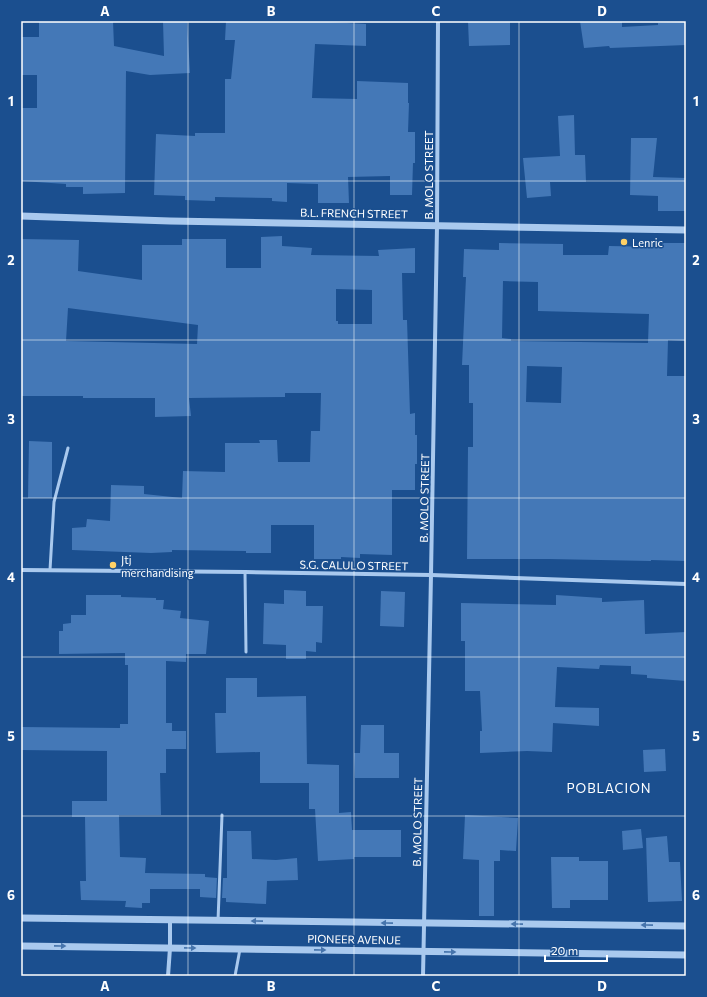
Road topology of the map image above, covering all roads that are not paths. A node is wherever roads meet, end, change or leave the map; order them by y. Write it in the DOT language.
graph roads {
  1 [pos="438,21"];
  2 [pos="21,216"];
  3 [pos="437,226"];
  4 [pos="686,230"];
  5 [pos="68,448"];
  6 [pos="21,570"];
  7 [pos="50,570"];
  8 [pos="244,572"];
  9 [pos="431,576"];
  10 [pos="686,584"];
  11 [pos="246,652"];
  12 [pos="222,815"];
  13 [pos="21,918"];
  14 [pos="170,920"];
  15 [pos="218,921"];
  16 [pos="424,923"];
  17 [pos="686,926"];
  18 [pos="21,946"];
  19 [pos="170,948"];
  20 [pos="240,949"];
  21 [pos="423,952"];
  22 [pos="686,955"];
  23 [pos="168,976"];
  24 [pos="235,976"];
  25 [pos="423,976"];
  1 -- 3 [label="street, B. MOLO STREET"];
  2 -- 3 [label="street, B.L. FRENCH STREET"];
  3 -- 4 [label="street, B.L. FRENCH STREET"];
  3 -- 9 [label="street, B. MOLO STREET"];
  5 -- 7 [label="lane"];
  6 -- 7 [label="street, S.G. CALULO STREET"];
  7 -- 8 [label="street, S.G. CALULO STREET"];
  8 -- 9 [label="street, S.G. CALULO STREET"];
  8 -- 11 [label="lane"];
  9 -- 10 [label="street, S.G. CALULO STREET"];
  9 -- 16 [label="street, B. MOLO STREET"];
  12 -- 15 [label="lane"];
  13 -- 14 [label="street, PIONEER AVENUE"];
  14 -- 15 [label="street, PIONEER AVENUE"];
  14 -- 19 [label="street"];
  16 -- 15 [label="street, PIONEER AVENUE, one-way"];
  17 -- 16 [label="street, PIONEER AVENUE, one-way"];
  16 -- 21 [label="street, B. MOLO STREET"];
  18 -- 19 [label="street, PIONEER AVENUE, one-way"];
  19 -- 20 [label="street, PIONEER AVENUE, one-way"];
  19 -- 23 [label="street"];
  20 -- 21 [label="street, PIONEER AVENUE, one-way"];
  20 -- 24 [label="lane"];
  21 -- 22 [label="street, PIONEER AVENUE, one-way"];
  21 -- 25 [label="street, B. MOLO STREET"];
}
